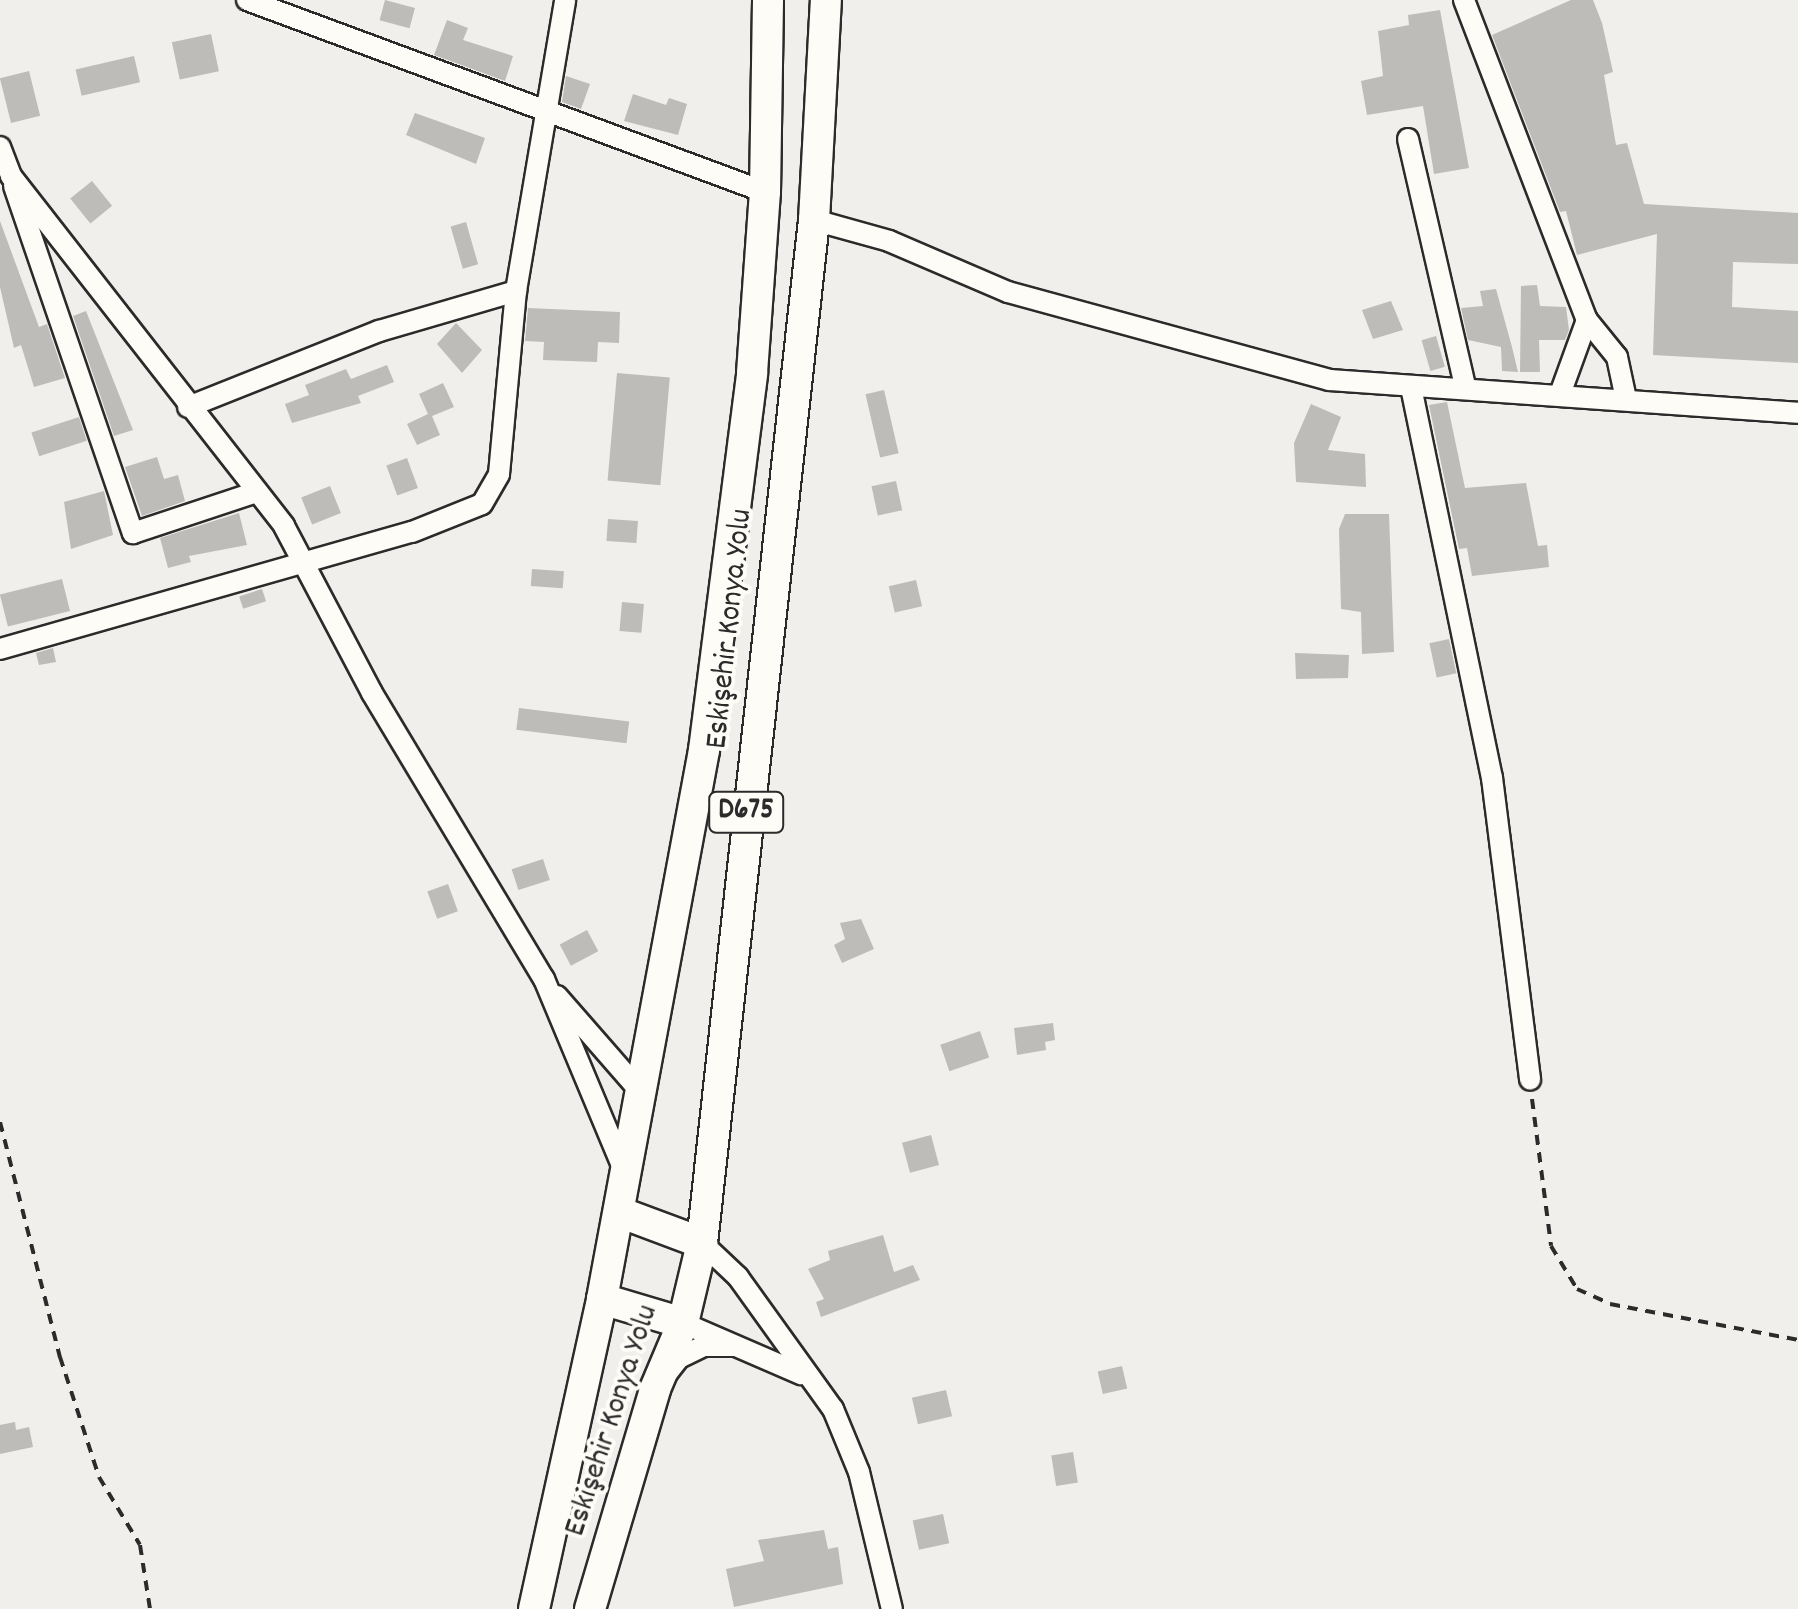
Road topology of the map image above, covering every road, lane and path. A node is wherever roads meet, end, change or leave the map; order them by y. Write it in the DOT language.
graph roads {
  1 [pos="247,0"];
  2 [pos="566,0"];
  3 [pos="768,0"];
  4 [pos="826,0"];
  5 [pos="1464,0"];
  6 [pos="549,114"];
  7 [pos="1408,139"];
  8 [pos="0,148"];
  9 [pos="6,177"];
  10 [pos="765,192"];
  11 [pos="814,220"];
  12 [pos="516,292"];
  13 [pos="1588,320"];
  14 [pos="1465,386"];
  15 [pos="1411,388"];
  16 [pos="1560,394"];
  17 [pos="1626,399"];
  18 [pos="188,406"];
  19 [pos="1798,413"];
  20 [pos="258,492"];
  21 [pos="301,562"];
  22 [pos="0,649"];
  23 [pos="546,983"];
  24 [pos="1530,1080"];
  25 [pos="638,1090"];
  26 [pos="0,1122"];
  27 [pos="623,1168"];
  28 [pos="619,1212"];
  29 [pos="702,1243"];
  30 [pos="602,1299"];
  31 [pos="684,1323"];
  32 [pos="1798,1340"];
  33 [pos="742,1346"];
  34 [pos="803,1375"];
  35 [pos="655,1389"];
  36 [pos="150,1609"];
  37 [pos="534,1609"];
  38 [pos="590,1609"];
  39 [pos="892,1609"];
  1 -- 6 [label="street"];
  2 -- 6 [label="street"];
  3 -- 10 [label="highway, D675"];
  4 -- 11 [label="highway, Eskişehir Konya Yolu / D675"];
  5 -- 13 [label="street"];
  6 -- 10 [label="street"];
  6 -- 12 [label="street"];
  7 -- 14 [label="street"];
  8 -- 9 [label="street"];
  9 -- 18 [label="street"];
  9 -- 20 [label="street"];
  10 -- 25 [label="highway, D675"];
  11 -- 15 [label="street"];
  11 -- 29 [label="highway, Eskişehir Konya Yolu / D675"];
  12 -- 18 [label="street"];
  12 -- 21 [label="street"];
  13 -- 16 [label="street"];
  13 -- 17 [label="street"];
  14 -- 15 [label="street"];
  14 -- 16 [label="street"];
  15 -- 24 [label="street"];
  16 -- 17 [label="street"];
  17 -- 19 [label="street"];
  18 -- 20 [label="street"];
  20 -- 21 [label="street"];
  21 -- 22 [label="street"];
  21 -- 23 [label="street"];
  23 -- 25 [label="street"];
  23 -- 27 [label="street"];
  24 -- 32 [label="path"];
  25 -- 27 [label="highway, D675"];
  26 -- 36 [label="path"];
  27 -- 28 [label="highway, D675"];
  28 -- 29 [label="highway"];
  28 -- 30 [label="highway, D675"];
  29 -- 31 [label="highway, Eskişehir Konya Yolu / D675"];
  29 -- 34 [label="street"];
  30 -- 31 [label="highway"];
  30 -- 37 [label="highway, D675"];
  31 -- 33 [label="street"];
  31 -- 35 [label="highway, Eskişehir Konya Yolu / D675"];
  33 -- 34 [label="street"];
  33 -- 35 [label="street"];
  34 -- 39 [label="street"];
  35 -- 38 [label="highway, Eskişehir Konya Yolu / D675"];
}
